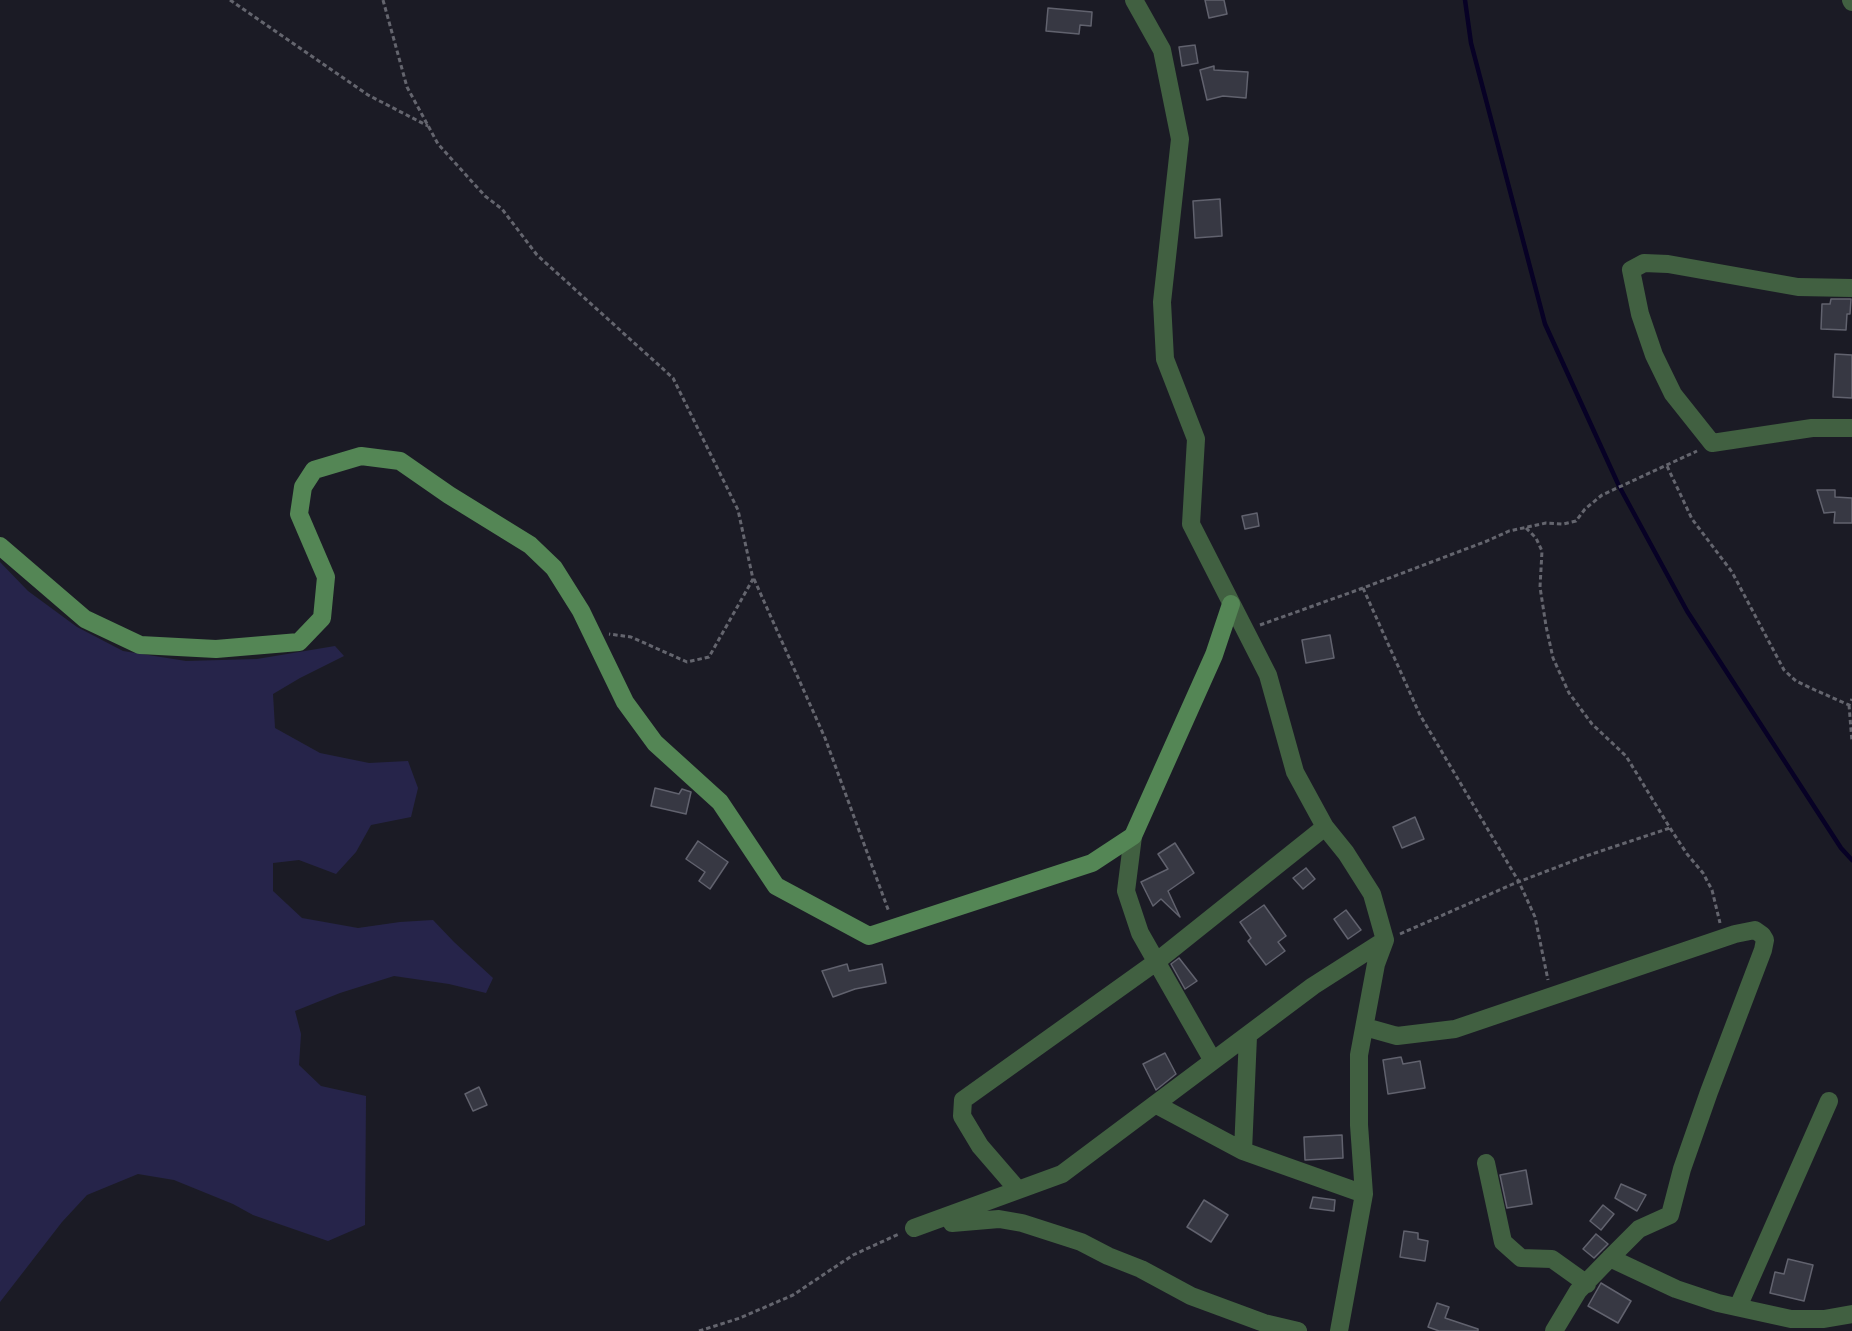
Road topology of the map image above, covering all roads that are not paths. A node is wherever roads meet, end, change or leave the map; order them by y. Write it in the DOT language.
graph roads {
  1 [pos="1134,0"];
  2 [pos="1852,288"];
  3 [pos="1852,428"];
  4 [pos="0,546"];
  5 [pos="1231,604"];
  6 [pos="1325,827"];
  7 [pos="1133,836"];
  8 [pos="1385,940"];
  9 [pos="1156,962"];
  10 [pos="1365,1027"];
  11 [pos="1248,1036"];
  12 [pos="1213,1061"];
  13 [pos="1829,1101"];
  14 [pos="1155,1104"];
  15 [pos="1243,1151"];
  16 [pos="1486,1163"];
  17 [pos="1018,1190"];
  18 [pos="1364,1194"];
  19 [pos="1610,1258"];
  20 [pos="1587,1284"];
  21 [pos="1738,1307"];
  22 [pos="1852,1314"];
  23 [pos="1298,1331"];
  24 [pos="1339,1331"];
  25 [pos="1554,1331"];
  1 -- 5 [label="street"];
  2 -- 3 [label="street"];
  4 -- 7 [label="street"];
  5 -- 6 [label="street"];
  5 -- 7 [label="street"];
  6 -- 8 [label="street"];
  6 -- 9 [label="street"];
  7 -- 9 [label="street"];
  8 -- 10 [label="street"];
  8 -- 11 [label="street"];
  9 -- 12 [label="street"];
  9 -- 17 [label="street"];
  10 -- 18 [label="street"];
  10 -- 19 [label="street"];
  11 -- 12 [label="street"];
  11 -- 15 [label="street"];
  12 -- 14 [label="street"];
  13 -- 21 [label="street"];
  14 -- 15 [label="street"];
  14 -- 17 [label="street"];
  15 -- 18 [label="street"];
  16 -- 20 [label="street"];
  17 -- 23 [label="street"];
  18 -- 24 [label="street"];
  19 -- 20 [label="street"];
  19 -- 21 [label="street"];
  20 -- 25 [label="street"];
  21 -- 22 [label="street"];
}
